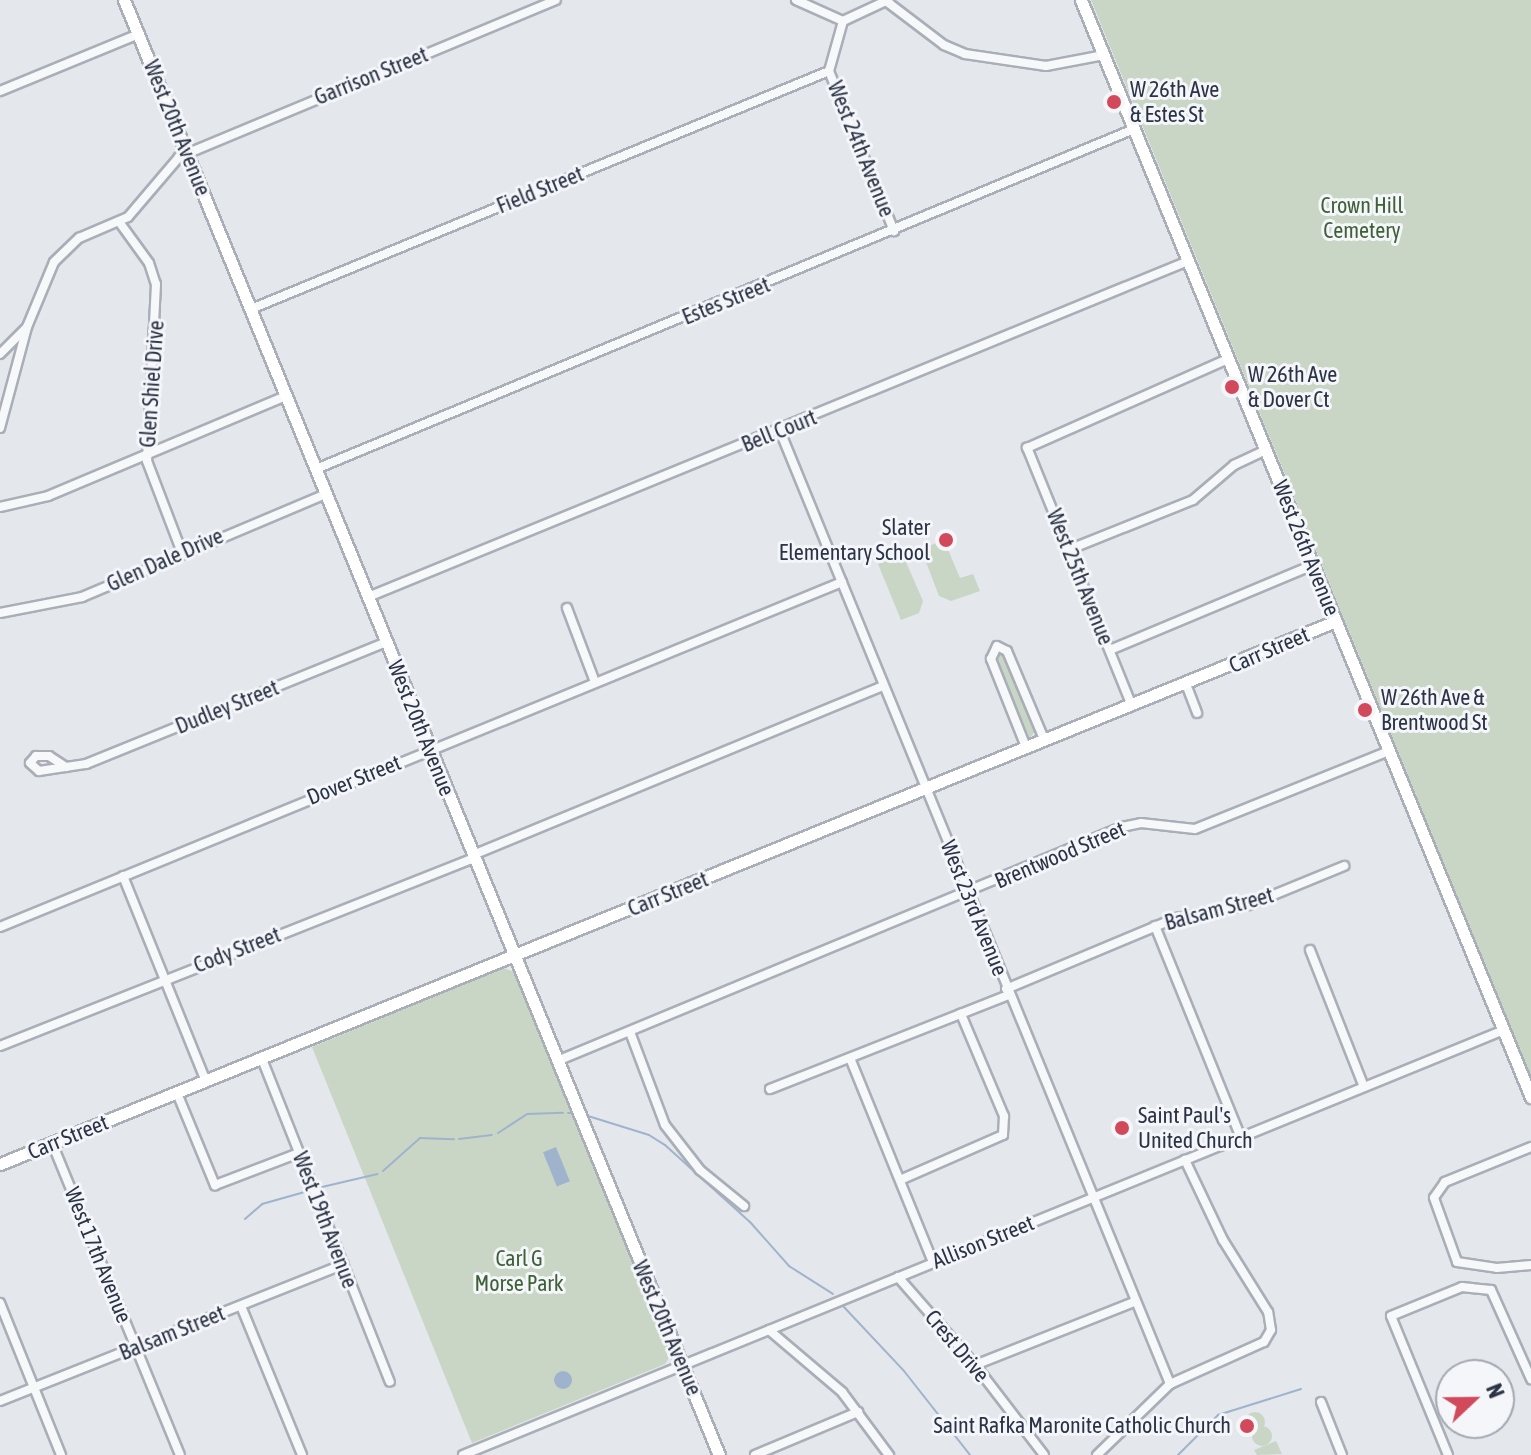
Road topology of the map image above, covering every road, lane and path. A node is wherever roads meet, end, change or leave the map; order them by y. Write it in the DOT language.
graph roads {
  1 [pos="124,0"];
  2 [pos="556,0"];
  3 [pos="796,0"];
  4 [pos="887,0"];
  5 [pos="1081,0"];
  6 [pos="843,21"];
  7 [pos="139,34"];
  8 [pos="1104,55"];
  9 [pos="829,71"];
  10 [pos="0,91"];
  11 [pos="1134,129"];
  12 [pos="186,152"];
  13 [pos="120,223"];
  14 [pos="894,231"];
  15 [pos="1188,261"];
  16 [pos="251,309"];
  17 [pos="27,327"];
  18 [pos="0,354"];
  19 [pos="1228,359"];
  20 [pos="286,396"];
  21 [pos="3,403"];
  22 [pos="0,428"];
  23 [pos="780,431"];
  24 [pos="1266,450"];
  25 [pos="147,454"];
  26 [pos="316,469"];
  27 [pos="326,494"];
  28 [pos="0,507"];
  29 [pos="181,550"];
  30 [pos="1068,550"];
  31 [pos="1313,565"];
  32 [pos="842,582"];
  33 [pos="368,597"];
  34 [pos="567,608"];
  35 [pos="0,613"];
  36 [pos="1336,621"];
  37 [pos="386,642"];
  38 [pos="1110,650"];
  39 [pos="595,682"];
  40 [pos="1186,684"];
  41 [pos="883,686"];
  42 [pos="1132,706"];
  43 [pos="1197,713"];
  44 [pos="1044,739"];
  45 [pos="1026,747"];
  46 [pos="430,749"];
  47 [pos="1389,751"];
  48 [pos="66,767"];
  49 [pos="925,788"];
  50 [pos="474,857"];
  51 [pos="1344,866"];
  52 [pos="123,876"];
  53 [pos="969,894"];
  54 [pos="1155,926"];
  55 [pos="0,927"];
  56 [pos="1310,950"];
  57 [pos="514,956"];
  58 [pos="165,978"];
  59 [pos="1008,992"];
  60 [pos="961,1014"];
  61 [pos="1504,1030"];
  62 [pos="630,1032"];
  63 [pos="0,1046"];
  64 [pos="850,1058"];
  65 [pos="262,1059"];
  66 [pos="557,1061"];
  67 [pos="206,1081"];
  68 [pos="1364,1087"];
  69 [pos="770,1089"];
  70 [pos="177,1093"];
  71 [pos="1531,1097"];
  72 [pos="1241,1138"];
  73 [pos="52,1143"];
  74 [pos="1531,1147"];
  75 [pos="299,1153"];
  76 [pos="1185,1160"];
  77 [pos="0,1164"];
  78 [pos="900,1180"];
  79 [pos="1092,1197"];
  80 [pos="744,1206"];
  81 [pos="933,1262"];
  82 [pos="344,1264"];
  83 [pos="1531,1265"];
  84 [pos="898,1277"];
  85 [pos="1134,1302"];
  86 [pos="0,1303"];
  87 [pos="241,1306"];
  88 [pos="769,1330"];
  89 [pos="136,1348"];
  90 [pos="975,1365"];
  91 [pos="682,1366"];
  92 [pos="1531,1379"];
  93 [pos="390,1382"];
  94 [pos="1170,1384"];
  95 [pos="33,1387"];
  96 [pos="0,1401"];
  97 [pos="1321,1402"];
  98 [pos="858,1412"];
  99 [pos="476,1452"];
  100 [pos="61,1455"];
  101 [pos="180,1455"];
  102 [pos="302,1455"];
  103 [pos="463,1455"];
  104 [pos="719,1455"];
  105 [pos="755,1455"];
  106 [pos="889,1455"];
  107 [pos="1044,1455"];
  108 [pos="1097,1455"];
  109 [pos="1342,1455"];
  110 [pos="1448,1455"];
  1 -- 7 [label="street, West 20th Avenue"];
  2 -- 12 [label="street, Garrison Street"];
  3 -- 6 [label="street"];
  4 -- 6 [label="street"];
  4 -- 8 [label="street"];
  5 -- 8 [label="street, West 26th Avenue"];
  6 -- 9 [label="street, West 24th Avenue"];
  7 -- 10 [label="street"];
  7 -- 12 [label="street, West 20th Avenue"];
  8 -- 11 [label="street, West 26th Avenue"];
  9 -- 14 [label="street, West 24th Avenue"];
  9 -- 16 [label="street, Field Street"];
  11 -- 14 [label="street, Estes Street"];
  11 -- 15 [label="street, West 26th Avenue"];
  12 -- 13 [label="street"];
  12 -- 16 [label="street, West 20th Avenue"];
  13 -- 17 [label="street"];
  13 -- 25 [label="street, Glen Shiel Drive"];
  14 -- 26 [label="street, Estes Street"];
  15 -- 19 [label="street, West 26th Avenue"];
  15 -- 23 [label="street, Bell Court"];
  16 -- 20 [label="street, West 20th Avenue"];
  17 -- 18 [label="street"];
  17 -- 21 [label="street"];
  19 -- 24 [label="street, West 26th Avenue"];
  19 -- 30 [label="street, West 25th Avenue"];
  20 -- 25 [label="street"];
  20 -- 26 [label="street, West 20th Avenue"];
  21 -- 22 [label="street"];
  23 -- 32 [label="street, West 23rd Avenue"];
  23 -- 33 [label="street, Bell Court"];
  24 -- 30 [label="street"];
  24 -- 31 [label="street, West 26th Avenue"];
  25 -- 28 [label="street"];
  25 -- 29 [label="street, Glen Shiel Drive"];
  26 -- 27 [label="street, West 20th Avenue"];
  27 -- 29 [label="street, Glen Dale Drive"];
  27 -- 33 [label="street, West 20th Avenue"];
  29 -- 35 [label="street, Glen Dale Drive"];
  30 -- 38 [label="street, West 25th Avenue"];
  31 -- 36 [label="street, West 26th Avenue"];
  31 -- 38 [label="street"];
  32 -- 39 [label="street, Dover Street"];
  32 -- 41 [label="street, West 23rd Avenue"];
  33 -- 37 [label="street, West 20th Avenue"];
  34 -- 39 [label="street"];
  36 -- 40 [label="street, Carr Street"];
  36 -- 47 [label="street, West 26th Avenue"];
  37 -- 46 [label="street, West 20th Avenue"];
  37 -- 48 [label="street, Dudley Street"];
  38 -- 42 [label="street, West 25th Avenue"];
  39 -- 46 [label="street, Dover Street"];
  40 -- 42 [label="street, Carr Street"];
  40 -- 43 [label="street"];
  41 -- 49 [label="street, West 23rd Avenue"];
  41 -- 50 [label="street, Cody Street"];
  42 -- 44 [label="street, Carr Street"];
  44 -- 45 [label="street, Carr Street"];
  44 -- 45 [label="street"];
  45 -- 49 [label="street, Carr Street"];
  46 -- 50 [label="street, West 20th Avenue"];
  46 -- 52 [label="street, Dover Street"];
  47 -- 53 [label="street, Brentwood Street"];
  47 -- 61 [label="street, West 26th Avenue"];
  49 -- 53 [label="street, West 23rd Avenue"];
  49 -- 57 [label="street, Carr Street"];
  50 -- 57 [label="street, West 20th Avenue"];
  50 -- 58 [label="street, Cody Street"];
  51 -- 54 [label="street, Balsam Street"];
  52 -- 55 [label="street, Dover Street"];
  52 -- 58 [label="street"];
  53 -- 59 [label="street, West 23rd Avenue"];
  53 -- 62 [label="street, Brentwood Street"];
  54 -- 59 [label="street, Balsam Street"];
  54 -- 72 [label="street"];
  56 -- 68 [label="street"];
  57 -- 65 [label="street, Carr Street"];
  57 -- 66 [label="street, West 20th Avenue"];
  58 -- 63 [label="street, Cody Street"];
  58 -- 67 [label="street"];
  59 -- 60 [label="street, Balsam Street"];
  59 -- 79 [label="street, West 23rd Avenue"];
  60 -- 64 [label="street, Balsam Street"];
  60 -- 78 [label="street"];
  61 -- 68 [label="street, Allison Street"];
  61 -- 71 [label="street, West 26th Avenue"];
  62 -- 66 [label="street, Brentwood Street"];
  62 -- 80 [label="street"];
  64 -- 69 [label="street, Balsam Street"];
  64 -- 78 [label="street"];
  65 -- 67 [label="street, Carr Street"];
  65 -- 75 [label="street, West 19th Avenue"];
  66 -- 91 [label="street, West 20th Avenue"];
  67 -- 70 [label="street, Carr Street"];
  68 -- 72 [label="street, Allison Street"];
  70 -- 73 [label="street, Carr Street"];
  70 -- 75 [label="street"];
  72 -- 76 [label="street, Allison Street"];
  73 -- 77 [label="street, Carr Street"];
  73 -- 89 [label="street, West 17th Avenue"];
  74 -- 83 [label="street"];
  75 -- 82 [label="street, West 19th Avenue"];
  76 -- 79 [label="street, Allison Street"];
  76 -- 94 [label="street"];
  78 -- 81 [label="street"];
  79 -- 81 [label="street, Allison Street"];
  79 -- 85 [label="street, West 23rd Avenue"];
  81 -- 84 [label="street, Allison Street"];
  82 -- 87 [label="street, Balsam Street"];
  82 -- 93 [label="street, West 19th Avenue"];
  84 -- 88 [label="street, Allison Street"];
  84 -- 90 [label="street, Crest Drive"];
  85 -- 90 [label="street"];
  85 -- 94 [label="street, West 23rd Avenue"];
  86 -- 95 [label="street"];
  87 -- 89 [label="street, Balsam Street"];
  87 -- 102 [label="street"];
  88 -- 91 [label="street, Allison Street"];
  88 -- 98 [label="street"];
  89 -- 95 [label="street, Balsam Street"];
  89 -- 101 [label="street, West 17th Avenue"];
  90 -- 107 [label="street, Crest Drive"];
  91 -- 99 [label="street, Allison Street"];
  91 -- 104 [label="street, West 20th Avenue"];
  92 -- 110 [label="street"];
  94 -- 108 [label="street"];
  95 -- 96 [label="street, Balsam Street"];
  95 -- 100 [label="street"];
  97 -- 109 [label="street"];
  98 -- 105 [label="street"];
  98 -- 106 [label="street"];
  99 -- 103 [label="street, Allison Street"];
}
